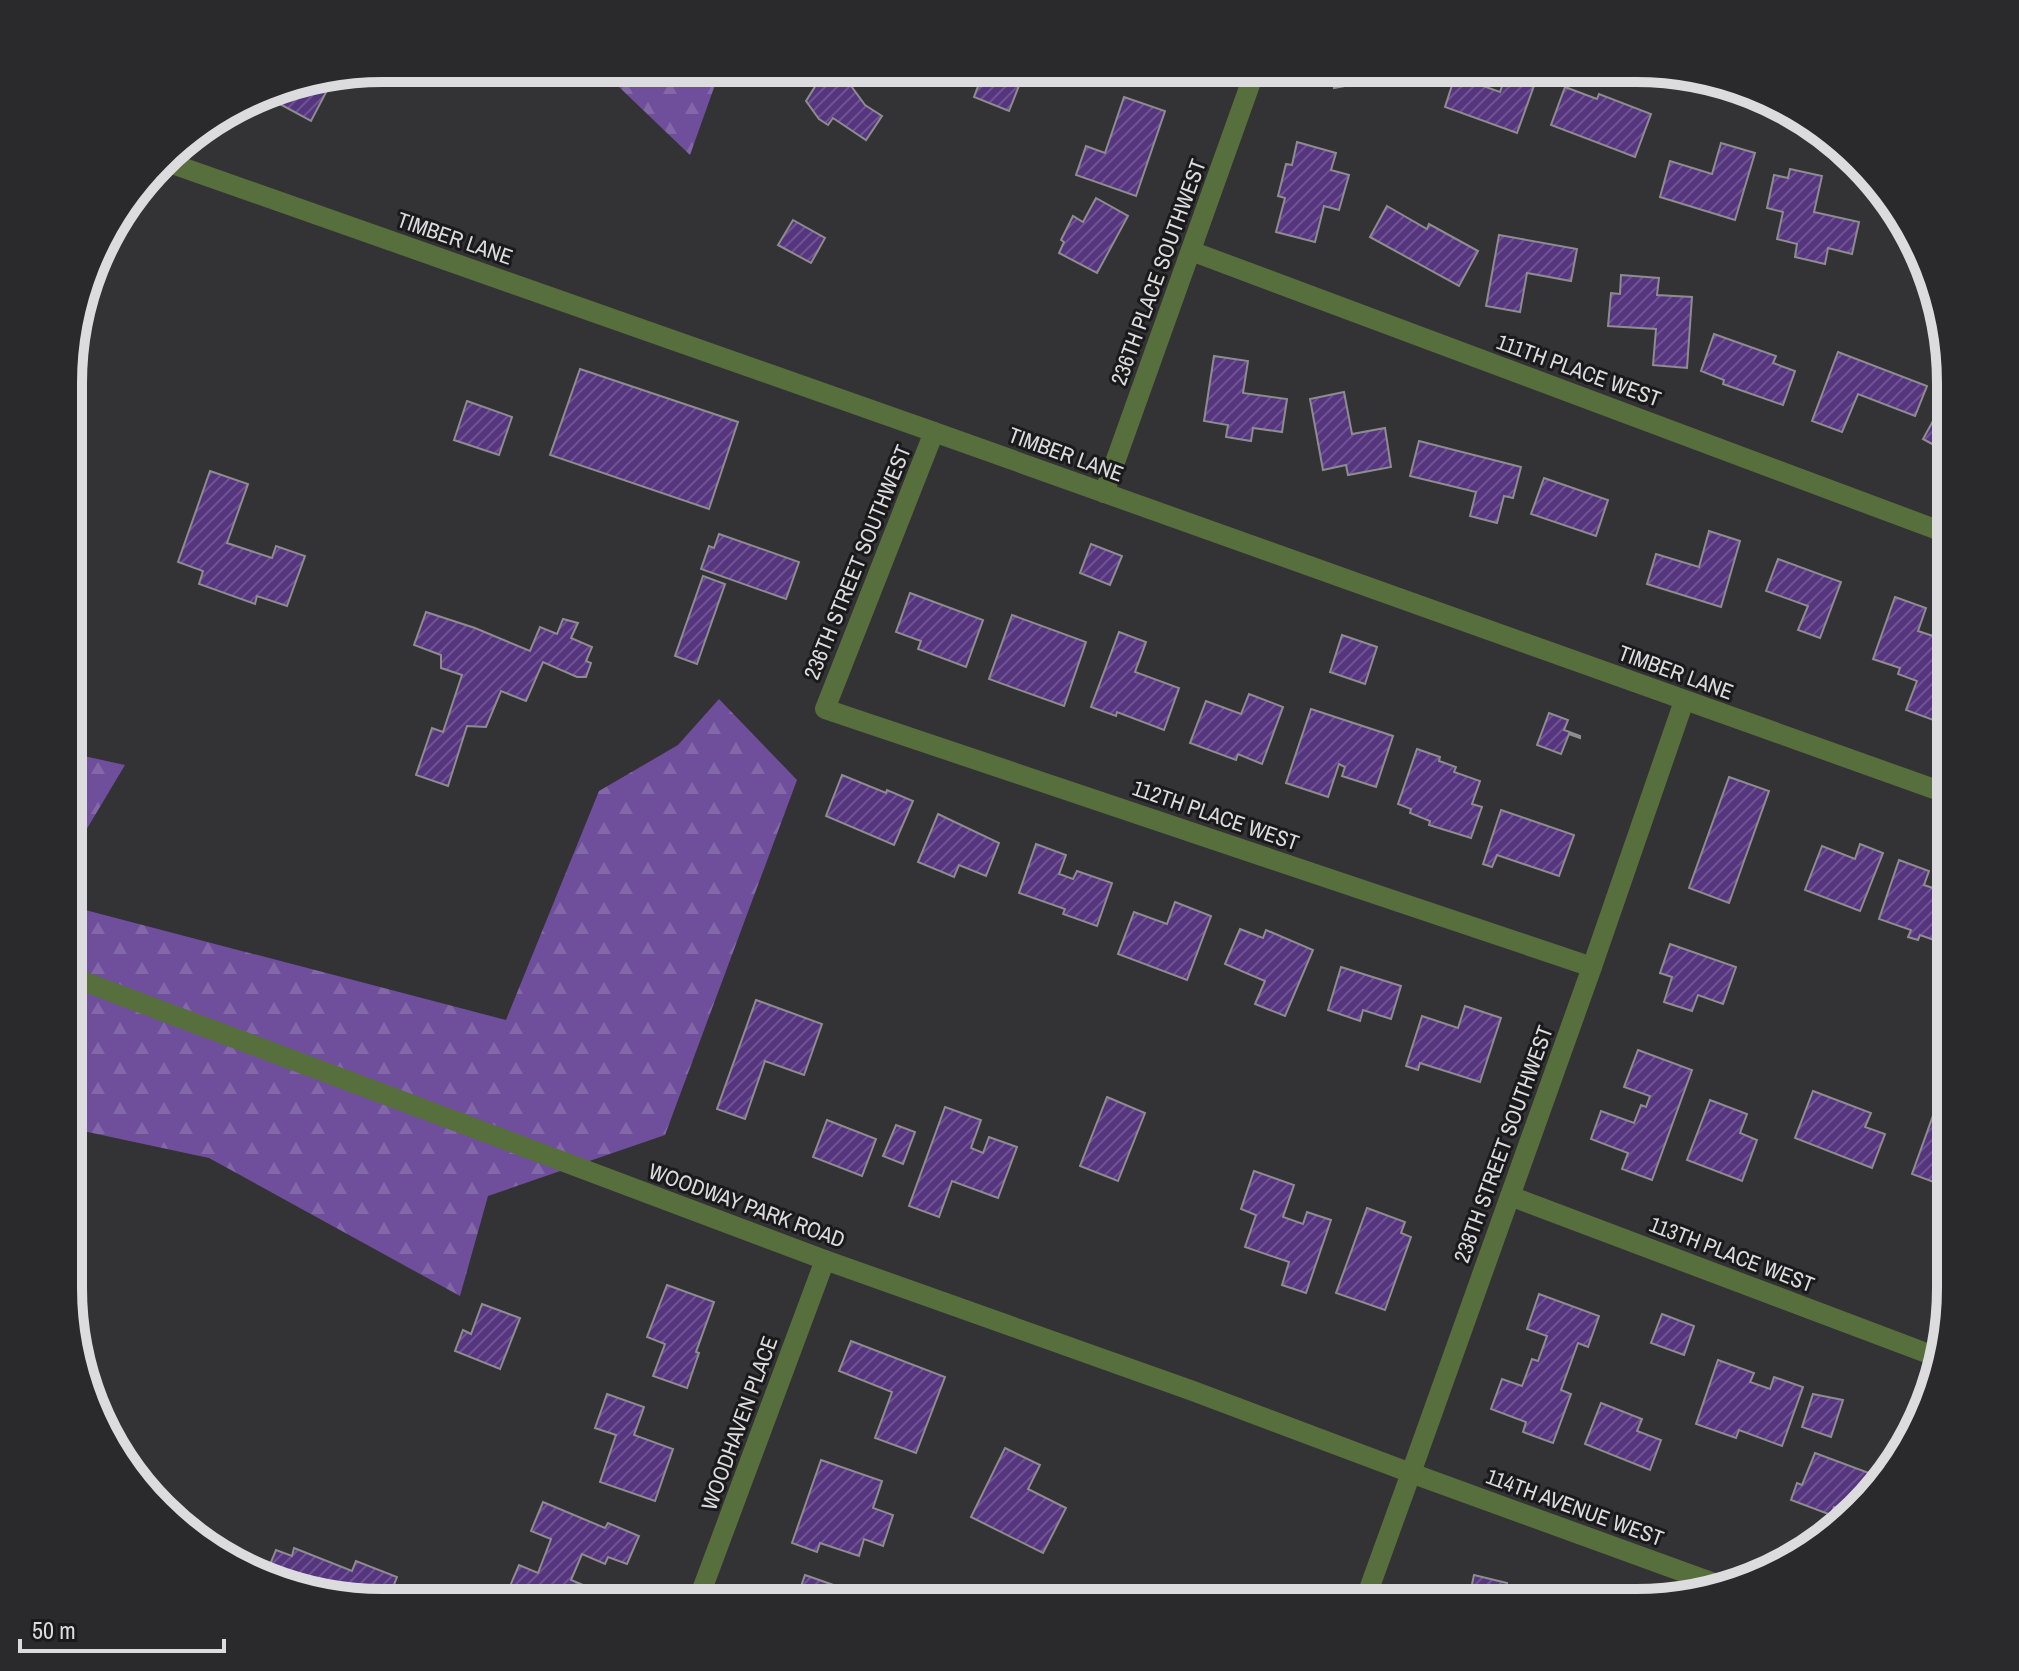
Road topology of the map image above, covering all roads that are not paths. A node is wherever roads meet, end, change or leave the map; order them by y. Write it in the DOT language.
graph roads {
  1 [pos="1251,82"];
  2 [pos="176,165"];
  3 [pos="1191,251"];
  4 [pos="934,432"];
  5 [pos="1104,493"];
  6 [pos="1937,530"];
  7 [pos="1684,701"];
  8 [pos="825,709"];
  9 [pos="1937,790"];
  10 [pos="1592,967"];
  11 [pos="82,981"];
  12 [pos="1510,1196"];
  13 [pos="825,1260"];
  14 [pos="1929,1354"];
  15 [pos="1411,1473"];
  16 [pos="1707,1580"];
  17 [pos="702,1589"];
  18 [pos="1369,1589"];
  1 -- 3 [label="street, 236TH PLACE SOUTHWEST"];
  2 -- 4 [label="street, TIMBER LANE"];
  3 -- 5 [label="street, 236TH PLACE SOUTHWEST"];
  3 -- 6 [label="street, 111TH PLACE WEST"];
  4 -- 5 [label="street, TIMBER LANE"];
  4 -- 8 [label="street, 236TH STREET SOUTHWEST"];
  5 -- 7 [label="street, TIMBER LANE"];
  7 -- 9 [label="street, TIMBER LANE"];
  7 -- 10 [label="street, 238TH STREET SOUTHWEST"];
  8 -- 10 [label="street, 112TH PLACE WEST"];
  10 -- 12 [label="street, 238TH STREET SOUTHWEST"];
  11 -- 13 [label="street, WOODWAY PARK ROAD"];
  12 -- 14 [label="street, 113TH PLACE WEST"];
  12 -- 15 [label="street, 238TH STREET SOUTHWEST"];
  13 -- 15 [label="street, WOODWAY PARK ROAD"];
  13 -- 17 [label="street, WOODHAVEN PLACE"];
  15 -- 16 [label="street, 114TH AVENUE WEST"];
  15 -- 18 [label="street, 238TH STREET SOUTHWEST"];
}
